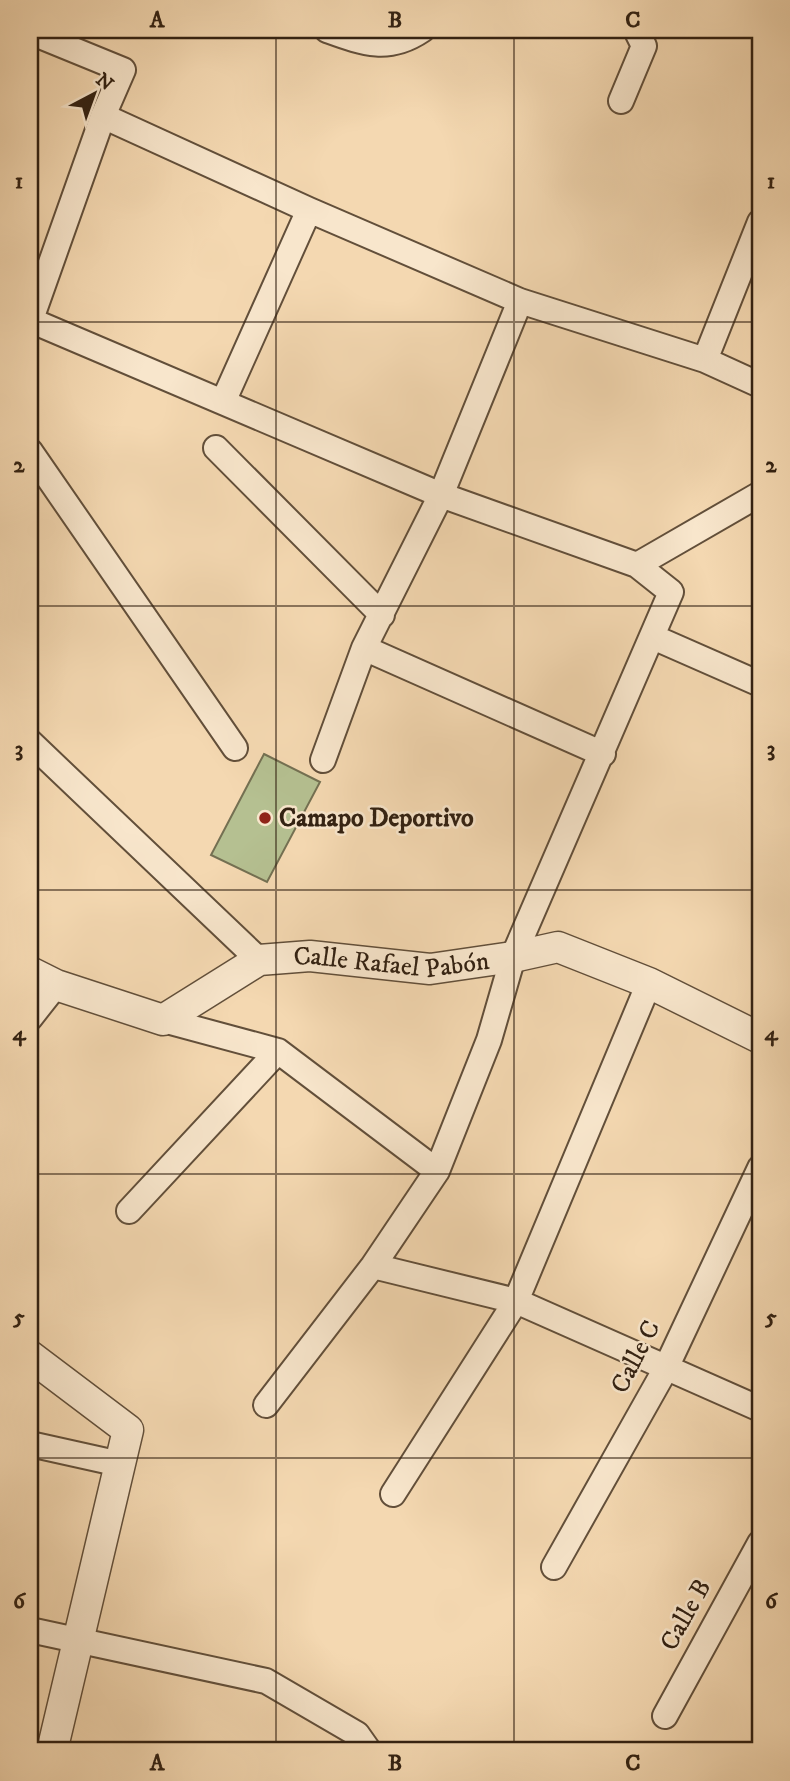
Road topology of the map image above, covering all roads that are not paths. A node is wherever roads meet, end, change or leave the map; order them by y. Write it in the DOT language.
graph roads {
  1 [pos="327,30"];
  2 [pos="422,30"];
  3 [pos="636,30"];
  4 [pos="30,32"];
  5 [pos="621,101"];
  6 [pos="103,116"];
  7 [pos="309,210"];
  8 [pos="760,222"];
  9 [pos="520,301"];
  10 [pos="30,321"];
  11 [pos="705,360"];
  12 [pos="760,385"];
  13 [pos="223,402"];
  14 [pos="216,448"];
  15 [pos="30,451"];
  16 [pos="760,494"];
  17 [pos="441,495"];
  18 [pos="637,565"];
  19 [pos="382,615"];
  20 [pos="653,637"];
  21 [pos="364,648"];
  22 [pos="760,684"];
  23 [pos="30,742"];
  24 [pos="235,748"];
  25 [pos="603,754"];
  26 [pos="323,760"];
  27 [pos="513,957"];
  28 [pos="259,960"];
  29 [pos="30,972"];
  30 [pos="649,983"];
  31 [pos="57,985"];
  32 [pos="30,1018"];
  33 [pos="163,1020"];
  34 [pos="760,1038"];
  35 [pos="278,1051"];
  36 [pos="760,1168"];
  37 [pos="437,1171"];
  38 [pos="129,1211"];
  39 [pos="373,1266"];
  40 [pos="516,1301"];
  41 [pos="30,1356"];
  42 [pos="665,1370"];
  43 [pos="266,1405"];
  44 [pos="760,1409"];
  45 [pos="30,1444"];
  46 [pos="120,1464"];
  47 [pos="393,1494"];
  48 [pos="760,1543"];
  49 [pos="554,1567"];
  50 [pos="30,1630"];
  51 [pos="76,1642"];
  52 [pos="665,1716"];
  53 [pos="52,1751"];
  54 [pos="369,1751"];
  1 -- 2 [label="street"];
  3 -- 5 [label="street"];
  4 -- 6 [label="street"];
  6 -- 7 [label="street"];
  6 -- 10 [label="street"];
  7 -- 9 [label="street"];
  7 -- 13 [label="street"];
  8 -- 11 [label="street"];
  9 -- 11 [label="street"];
  9 -- 17 [label="street"];
  10 -- 13 [label="street"];
  11 -- 12 [label="street"];
  13 -- 17 [label="street"];
  14 -- 19 [label="street"];
  15 -- 24 [label="street"];
  16 -- 18 [label="street"];
  17 -- 18 [label="street"];
  17 -- 19 [label="street"];
  18 -- 20 [label="street"];
  19 -- 21 [label="street"];
  20 -- 22 [label="street"];
  20 -- 25 [label="street"];
  21 -- 25 [label="street"];
  21 -- 26 [label="street"];
  23 -- 28 [label="street"];
  25 -- 27 [label="street"];
  27 -- 28 [label="street, Calle Rafael Pabón"];
  27 -- 30 [label="street, Calle Rafael Pabón"];
  27 -- 37 [label="street"];
  28 -- 33 [label="street, Calle Rafael Pabón"];
  29 -- 31 [label="street"];
  30 -- 34 [label="street, Calle Rafael Pabón"];
  30 -- 40 [label="street"];
  31 -- 32 [label="street"];
  31 -- 33 [label="street"];
  33 -- 35 [label="street"];
  35 -- 37 [label="street"];
  35 -- 38 [label="street"];
  36 -- 42 [label="street, Calle C"];
  37 -- 39 [label="street"];
  39 -- 40 [label="street"];
  39 -- 43 [label="street"];
  40 -- 42 [label="street"];
  40 -- 47 [label="street"];
  41 -- 46 [label="street"];
  42 -- 44 [label="street"];
  42 -- 49 [label="street, Calle C"];
  45 -- 46 [label="street"];
  46 -- 51 [label="street"];
  48 -- 52 [label="street, Calle B"];
  50 -- 51 [label="street"];
  51 -- 53 [label="street"];
  51 -- 54 [label="street"];
}
